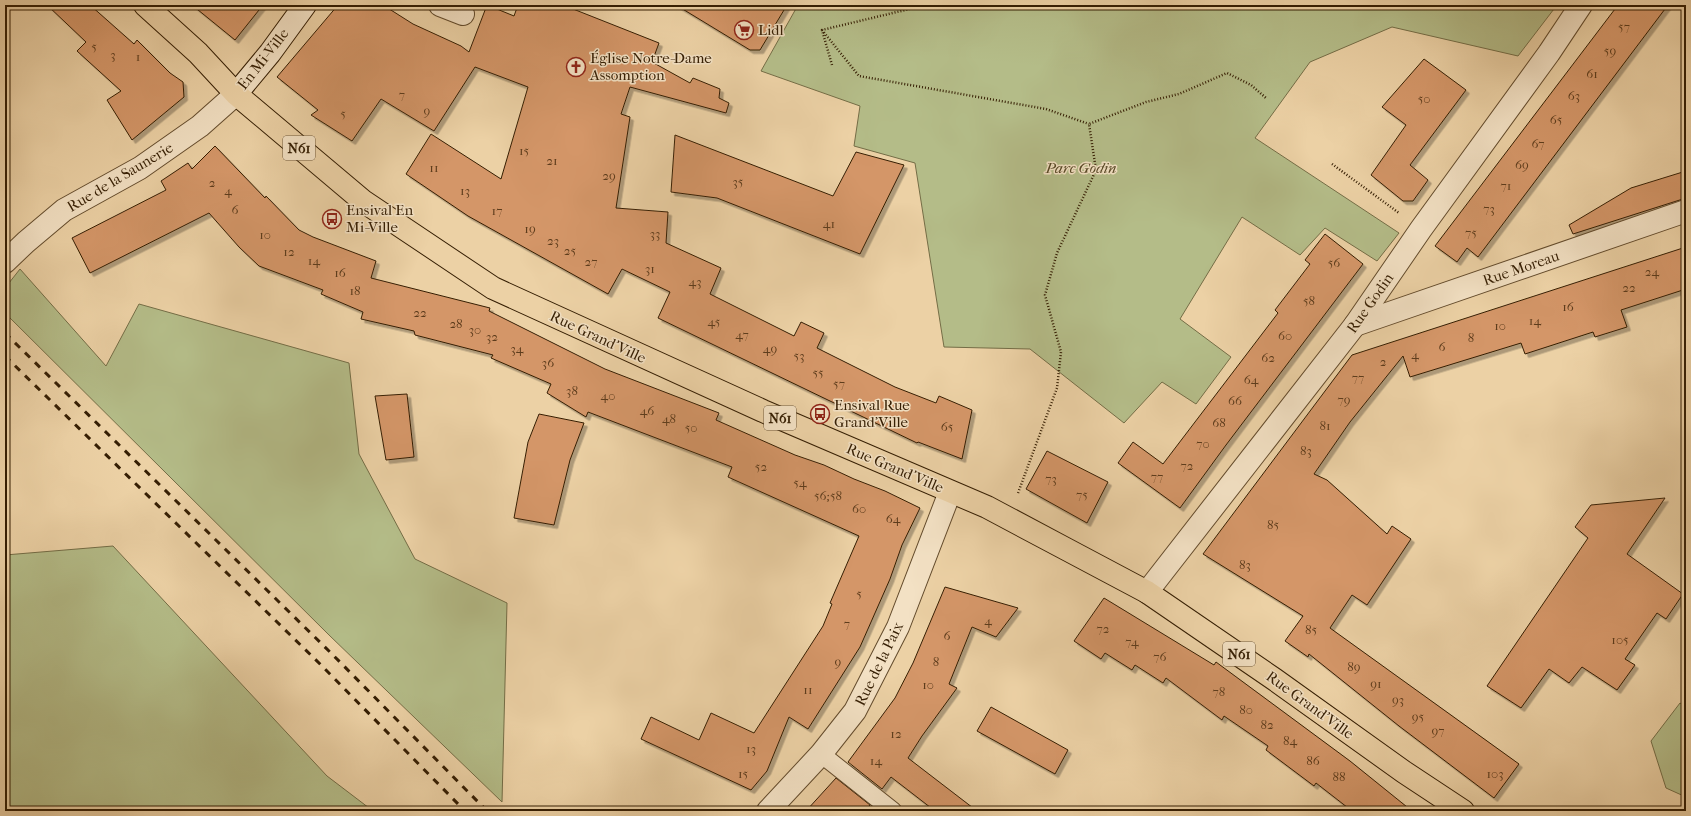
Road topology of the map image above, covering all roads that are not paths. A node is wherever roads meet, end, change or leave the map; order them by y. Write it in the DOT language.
graph roads {
  1 [pos="145,5"];
  2 [pos="305,5"];
  3 [pos="440,5"];
  4 [pos="1581,5"];
  5 [pos="463,14"];
  6 [pos="236,94"];
  7 [pos="1686,211"];
  8 [pos="5,262"];
  9 [pos="1355,325"];
  10 [pos="950,492"];
  11 [pos="1147,592"];
  12 [pos="821,754"];
  13 [pos="1404,772"];
  14 [pos="768,811"];
  15 [pos="893,811"];
  16 [pos="1449,811"];
  17 [pos="1463,811"];
  1 -- 6 [label="main road, N61"];
  2 -- 6 [label="street, En Mi-Ville"];
  3 -- 5 [label="street"];
  4 -- 9 [label="street, Rue Godin"];
  6 -- 8 [label="street, Rue de la Saunerie"];
  6 -- 10 [label="main road, Rue Grand'Ville / N61"];
  7 -- 9 [label="street, Rue Moreau"];
  9 -- 11 [label="street, Rue Godin"];
  10 -- 11 [label="main road, Rue Grand'Ville / N61"];
  10 -- 12 [label="street, Rue de la Paix"];
  11 -- 13 [label="main road, Rue Grand'Ville / N61"];
  12 -- 14 [label="street, Rue de la Paix"];
  12 -- 15 [label="lane"];
  13 -- 16 [label="main road, Rue Grand'Ville / N61"];
  13 -- 17 [label="main road, Rue Grand'Ville / N61"];
}
